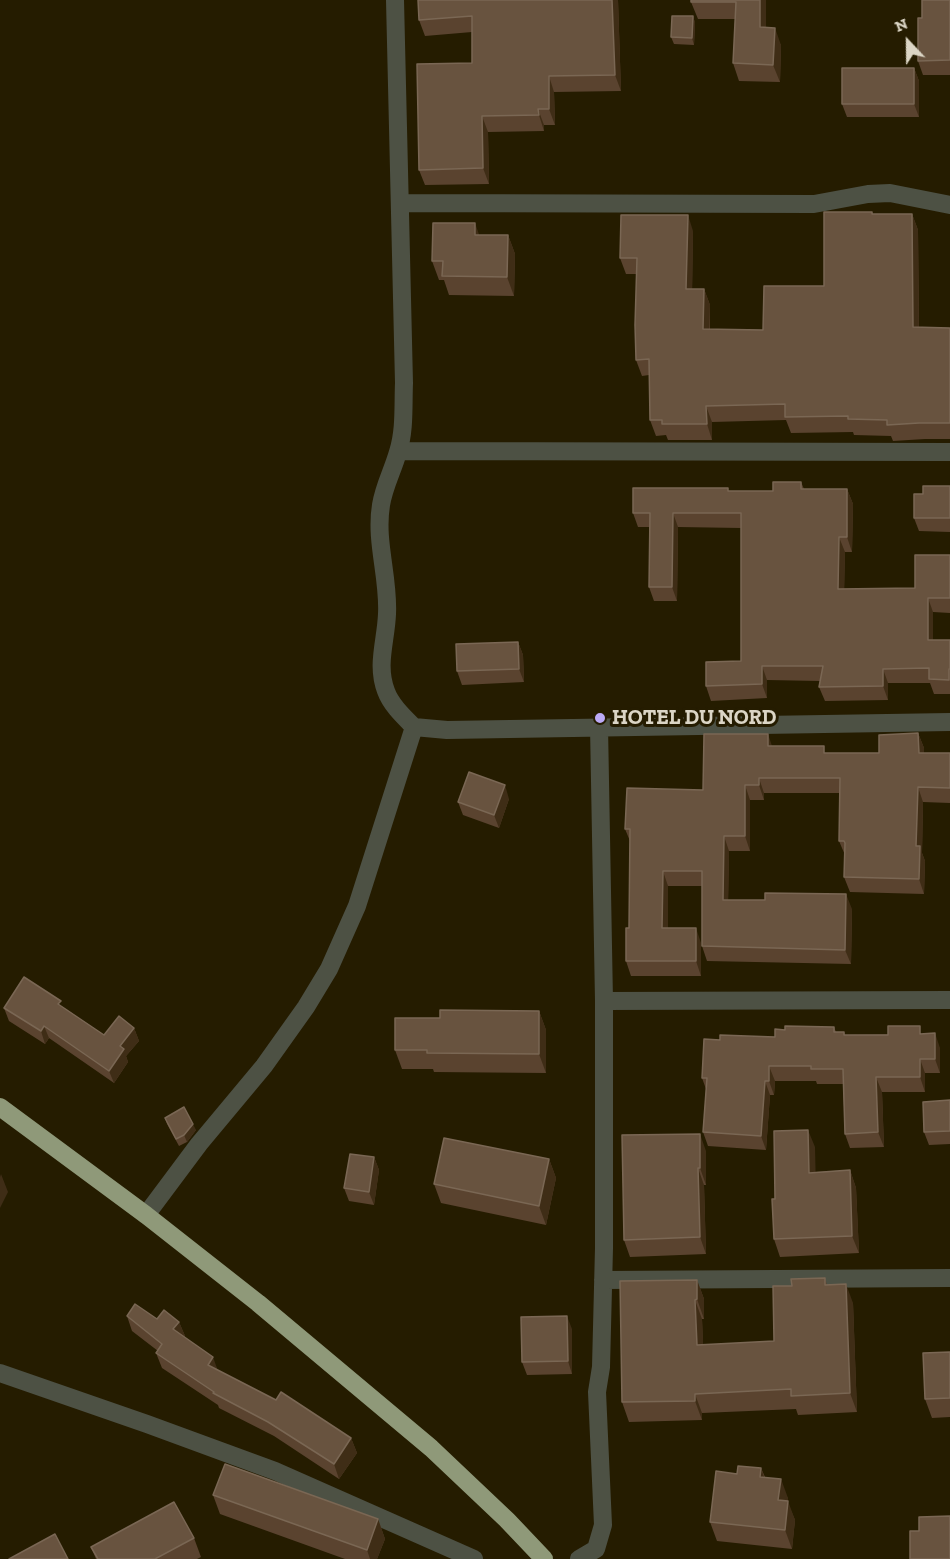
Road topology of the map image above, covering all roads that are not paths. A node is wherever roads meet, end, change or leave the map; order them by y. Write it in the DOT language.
graph roads {
  1 [pos="395,0"];
  2 [pos="400,203"];
  3 [pos="950,205"];
  4 [pos="399,451"];
  5 [pos="950,452"];
  6 [pos="950,722"];
  7 [pos="599,726"];
  8 [pos="414,727"];
  9 [pos="950,1000"];
  10 [pos="604,1001"];
  11 [pos="0,1107"];
  12 [pos="146,1215"];
  13 [pos="950,1278"];
  14 [pos="603,1280"];
  15 [pos="0,1372"];
  16 [pos="474,1559"];
  17 [pos="544,1559"];
  18 [pos="579,1559"];
  1 -- 2 [label="street"];
  2 -- 3 [label="street"];
  2 -- 4 [label="street"];
  4 -- 5 [label="street"];
  4 -- 8 [label="street"];
  6 -- 7 [label="street"];
  7 -- 8 [label="street"];
  7 -- 10 [label="street"];
  8 -- 12 [label="street"];
  9 -- 10 [label="street"];
  10 -- 14 [label="street"];
  11 -- 12 [label="highway"];
  12 -- 17 [label="highway"];
  13 -- 14 [label="street"];
  14 -- 18 [label="street"];
  15 -- 16 [label="street"];
}
